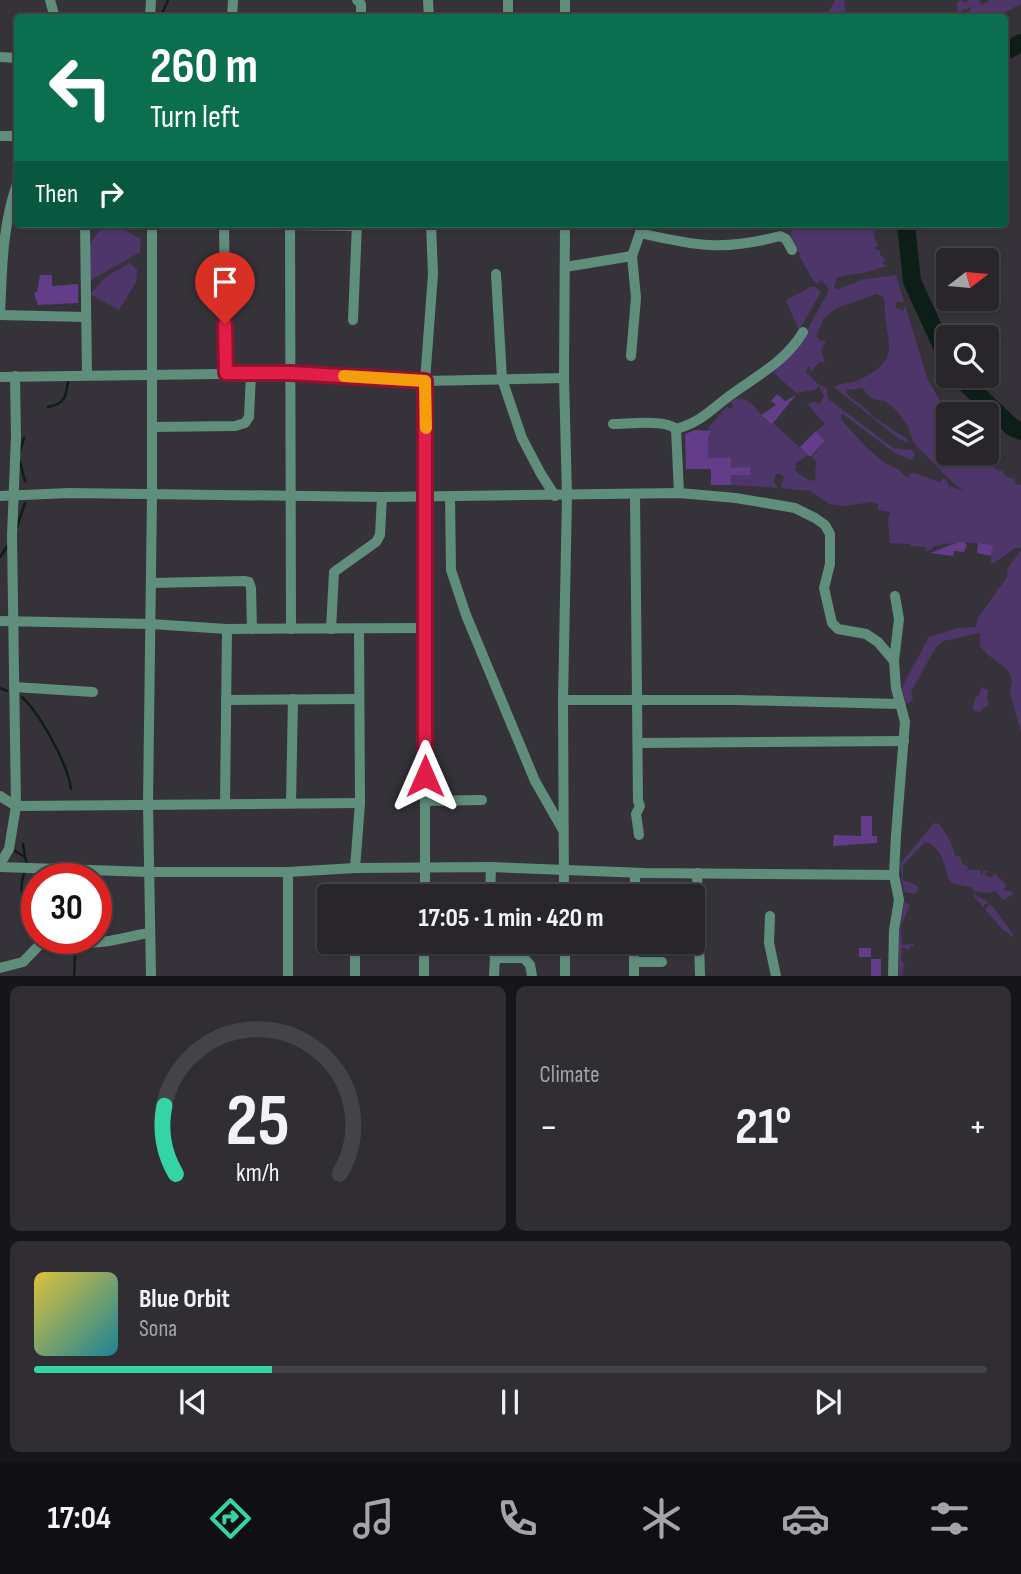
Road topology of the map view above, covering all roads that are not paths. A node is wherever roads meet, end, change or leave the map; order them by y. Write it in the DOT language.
graph roads {
  1 [pos="13,207"];
  2 [pos="85,228"];
  3 [pos="152,228"];
  4 [pos="224,228"];
  5 [pos="290,228"];
  6 [pos="357,228"];
  7 [pos="431,228"];
  8 [pos="565,228"];
  9 [pos="640,228"];
  10 [pos="792,250"];
  11 [pos="632,256"];
  12 [pos="565,267"];
  13 [pos="496,274"];
  14 [pos="0,315"];
  15 [pos="85,317"];
  16 [pos="353,320"];
  17 [pos="803,332"];
  18 [pos="631,356"];
  19 [pos="226,373"];
  20 [pos="291,373"];
  21 [pos="152,374"];
  22 [pos="251,374"];
  23 [pos="88,375"];
  24 [pos="15,376"];
  25 [pos="0,377"];
  26 [pos="565,377"];
  27 [pos="502,379"];
  28 [pos="425,381"];
  29 [pos="613,424"];
  30 [pos="153,427"];
  31 [pos="676,429"];
  32 [pos="679,493"];
  33 [pos="635,494"];
  34 [pos="13,495"];
  35 [pos="152,495"];
  36 [pos="0,496"];
  37 [pos="450,496"];
  38 [pos="555,496"];
  39 [pos="567,496"];
  40 [pos="289,497"];
  41 [pos="382,497"];
  42 [pos="426,497"];
  43 [pos="151,583"];
  44 [pos="895,596"];
  45 [pos="0,621"];
  46 [pos="13,621"];
  47 [pos="151,624"];
  48 [pos="425,628"];
  49 [pos="227,629"];
  50 [pos="252,629"];
  51 [pos="291,629"];
  52 [pos="331,629"];
  53 [pos="359,629"];
  54 [pos="894,661"];
  55 [pos="14,689"];
  56 [pos="93,692"];
  57 [pos="293,699"];
  58 [pos="359,699"];
  59 [pos="226,700"];
  60 [pos="564,700"];
  61 [pos="638,701"];
  62 [pos="900,704"];
  63 [pos="904,741"];
  64 [pos="639,743"];
  65 [pos="0,796"];
  66 [pos="482,800"];
  67 [pos="425,801"];
  68 [pos="291,803"];
  69 [pos="360,803"];
  70 [pos="148,804"];
  71 [pos="225,804"];
  72 [pos="16,806"];
  73 [pos="564,833"];
  74 [pos="639,835"];
  75 [pos="0,866"];
  76 [pos="491,867"];
  77 [pos="355,868"];
  78 [pos="426,868"];
  79 [pos="564,869"];
  80 [pos="149,872"];
  81 [pos="288,872"];
  82 [pos="635,873"];
  83 [pos="697,873"];
  84 [pos="894,875"];
  85 [pos="425,884"];
  86 [pos="490,884"];
  87 [pos="564,884"];
  88 [pos="635,884"];
  89 [pos="770,916"];
  90 [pos="149,933"];
  91 [pos="112,942"];
  92 [pos="31,954"];
  93 [pos="355,954"];
  94 [pos="424,954"];
  95 [pos="494,954"];
  96 [pos="565,954"];
  97 [pos="634,954"];
  98 [pos="495,958"];
  99 [pos="634,962"];
  100 [pos="662,962"];
  101 [pos="0,968"];
  102 [pos="151,975"];
  103 [pos="288,975"];
  104 [pos="355,975"];
  105 [pos="424,975"];
  106 [pos="494,975"];
  107 [pos="532,975"];
  108 [pos="565,975"];
  109 [pos="634,975"];
  110 [pos="699,975"];
  111 [pos="776,975"];
  112 [pos="893,975"];
  1 -- 14 [label="street"];
  2 -- 15 [label="street"];
  3 -- 21 [label="street"];
  4 -- 19 [label="street"];
  5 -- 20 [label="street"];
  6 -- 16 [label="street"];
  7 -- 28 [label="street"];
  8 -- 12 [label="street"];
  9 -- 10 [label="street"];
  9 -- 11 [label="street"];
  11 -- 12 [label="street"];
  11 -- 18 [label="street"];
  12 -- 26 [label="street"];
  13 -- 27 [label="street"];
  14 -- 15 [label="street"];
  15 -- 23 [label="street"];
  17 -- 31 [label="street"];
  19 -- 21 [label="street"];
  19 -- 22 [label="street"];
  20 -- 22 [label="street"];
  20 -- 28 [label="street"];
  20 -- 40 [label="street"];
  21 -- 23 [label="street"];
  21 -- 30 [label="street"];
  22 -- 30 [label="street"];
  23 -- 24 [label="street"];
  24 -- 25 [label="street"];
  24 -- 34 [label="street"];
  26 -- 27 [label="street"];
  26 -- 39 [label="street"];
  27 -- 28 [label="street"];
  27 -- 38 [label="street"];
  28 -- 42 [label="street"];
  29 -- 31 [label="street"];
  30 -- 35 [label="street"];
  31 -- 32 [label="street"];
  32 -- 33 [label="street"];
  32 -- 54 [label="street"];
  33 -- 39 [label="street"];
  33 -- 61 [label="street"];
  34 -- 35 [label="street"];
  34 -- 36 [label="street"];
  34 -- 46 [label="street"];
  35 -- 40 [label="street"];
  35 -- 43 [label="street"];
  37 -- 38 [label="street"];
  37 -- 42 [label="street"];
  37 -- 73 [label="street"];
  38 -- 39 [label="street"];
  39 -- 60 [label="street"];
  40 -- 41 [label="street"];
  40 -- 51 [label="street"];
  41 -- 42 [label="street"];
  41 -- 52 [label="street"];
  42 -- 48 [label="street"];
  43 -- 47 [label="street"];
  43 -- 50 [label="street"];
  44 -- 54 [label="street"];
  45 -- 46 [label="street"];
  46 -- 47 [label="street"];
  46 -- 55 [label="street"];
  47 -- 49 [label="street"];
  47 -- 70 [label="street"];
  48 -- 53 [label="street"];
  48 -- 67 [label="street"];
  49 -- 50 [label="street"];
  49 -- 59 [label="street"];
  50 -- 51 [label="street"];
  51 -- 52 [label="street"];
  52 -- 53 [label="street"];
  53 -- 58 [label="street"];
  54 -- 62 [label="street"];
  55 -- 56 [label="street"];
  55 -- 72 [label="street"];
  57 -- 58 [label="street"];
  57 -- 59 [label="street"];
  57 -- 68 [label="street"];
  58 -- 69 [label="street"];
  59 -- 71 [label="street"];
  60 -- 61 [label="street"];
  60 -- 73 [label="street"];
  61 -- 62 [label="street"];
  61 -- 64 [label="street"];
  62 -- 63 [label="street"];
  63 -- 64 [label="street"];
  63 -- 84 [label="street"];
  64 -- 74 [label="street"];
  65 -- 72 [label="street"];
  66 -- 67 [label="street"];
  67 -- 78 [label="street"];
  68 -- 69 [label="street"];
  68 -- 71 [label="street"];
  69 -- 77 [label="street"];
  70 -- 71 [label="street"];
  70 -- 72 [label="street"];
  70 -- 80 [label="street"];
  72 -- 75 [label="street"];
  73 -- 79 [label="street"];
  75 -- 80 [label="street"];
  76 -- 78 [label="street"];
  76 -- 79 [label="street"];
  76 -- 86 [label="street"];
  77 -- 78 [label="street"];
  77 -- 81 [label="street"];
  78 -- 85 [label="street"];
  79 -- 82 [label="street"];
  79 -- 87 [label="street"];
  80 -- 81 [label="street"];
  80 -- 90 [label="street"];
  81 -- 103 [label="street"];
  82 -- 83 [label="street"];
  82 -- 88 [label="street"];
  83 -- 84 [label="street"];
  83 -- 110 [label="street"];
  84 -- 112 [label="street"];
  89 -- 111 [label="street"];
  90 -- 91 [label="street"];
  90 -- 102 [label="street"];
  92 -- 101 [label="street"];
  93 -- 104 [label="street"];
  94 -- 105 [label="street"];
  95 -- 98 [label="street"];
  96 -- 108 [label="street"];
  97 -- 99 [label="street"];
  98 -- 106 [label="street"];
  98 -- 107 [label="street"];
  99 -- 100 [label="street"];
  99 -- 109 [label="street"];
}
